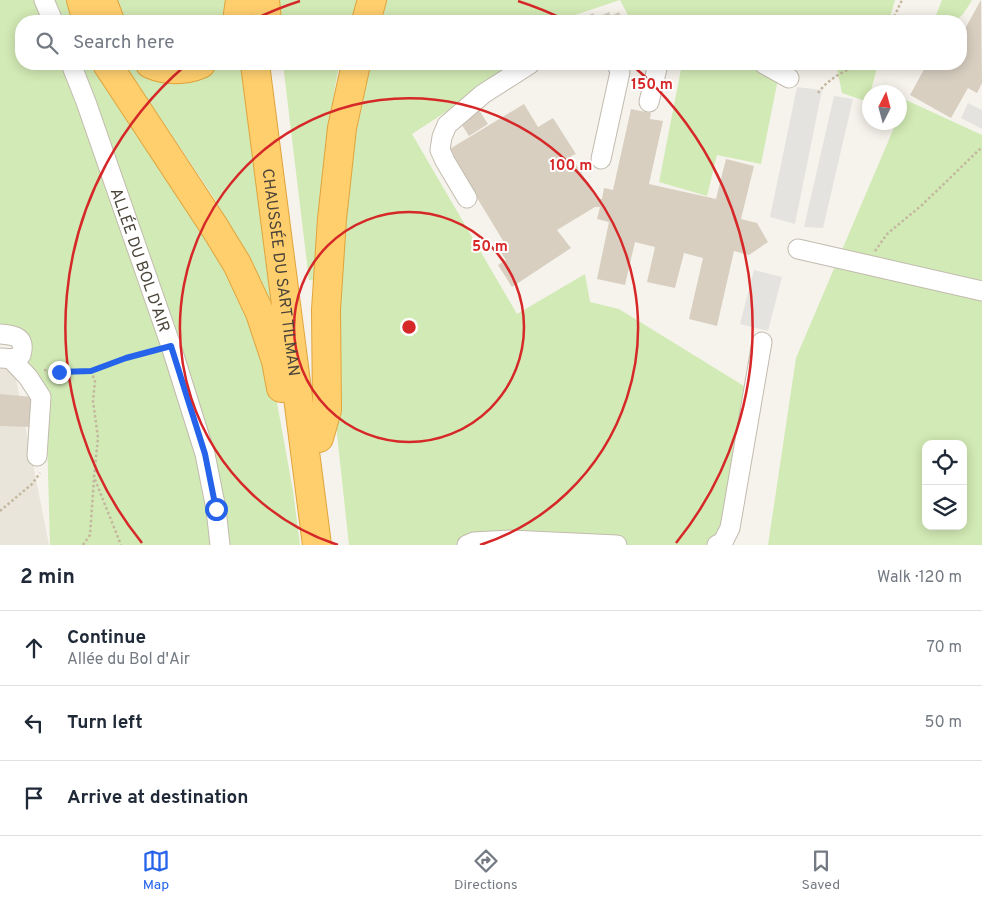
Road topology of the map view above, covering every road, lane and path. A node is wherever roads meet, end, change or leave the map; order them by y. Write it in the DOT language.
graph roads {
  1 [pos="44,0"];
  2 [pos="81,0"];
  3 [pos="102,0"];
  4 [pos="240,0"];
  5 [pos="247,0"];
  6 [pos="265,0"];
  7 [pos="372,0"];
  8 [pos="902,0"];
  9 [pos="50,15"];
  10 [pos="85,15"];
  11 [pos="108,15"];
  12 [pos="238,15"];
  13 [pos="249,15"];
  14 [pos="266,15"];
  15 [pos="368,15"];
  16 [pos="895,15"];
  17 [pos="73,70"];
  18 [pos="112,70"];
  19 [pos="256,70"];
  20 [pos="273,70"];
  21 [pos="355,70"];
  22 [pos="521,70"];
  23 [pos="619,70"];
  24 [pos="657,70"];
  25 [pos="775,70"];
  26 [pos="850,70"];
  27 [pos="789,78"];
  28 [pos="818,93"];
  29 [pos="649,102"];
  30 [pos="982,147"];
  31 [pos="601,159"];
  32 [pos="467,198"];
  33 [pos="798,249"];
  34 [pos="865,264"];
  35 [pos="982,291"];
  36 [pos="0,334"];
  37 [pos="762,342"];
  38 [pos="171,346"];
  39 [pos="9,358"];
  40 [pos="91,371"];
  41 [pos="319,438"];
  42 [pos="40,462"];
  43 [pos="94,477"];
  44 [pos="308,480"];
  45 [pos="0,511"];
  46 [pos="83,545"];
  47 [pos="120,545"];
  48 [pos="220,545"];
  49 [pos="316,545"];
  50 [pos="333,545"];
  51 [pos="467,545"];
  52 [pos="617,545"];
  53 [pos="717,545"];
  1 -- 9 [label="street"];
  2 -- 10 [label="highway"];
  3 -- 11 [label="highway"];
  4 -- 12 [label="highway"];
  5 -- 13 [label="highway"];
  6 -- 14 [label="highway"];
  7 -- 15 [label="highway"];
  8 -- 16 [label="path"];
  17 -- 38 [label="street, ALLÉE DU BOL D'AIR"];
  18 -- 44 [label="highway"];
  19 -- 44 [label="highway, CHAUSSÉE DU SART TILMAN"];
  20 -- 41 [label="highway, CHAUSSÉE DU SART TILMAN"];
  21 -- 41 [label="highway"];
  22 -- 32 [label="street"];
  23 -- 31 [label="street"];
  24 -- 29 [label="street"];
  25 -- 27 [label="street"];
  26 -- 28 [label="path"];
  30 -- 34 [label="path"];
  33 -- 34 [label="street"];
  34 -- 35 [label="street"];
  36 -- 39 [label="street"];
  37 -- 53 [label="street"];
  38 -- 40 [label="path"];
  38 -- 48 [label="street, ALLÉE DU BOL D'AIR"];
  39 -- 40 [label="path"];
  39 -- 42 [label="street"];
  40 -- 43 [label="path"];
  41 -- 50 [label="highway, CHAUSSÉE DU SART TILMAN"];
  42 -- 45 [label="path"];
  43 -- 46 [label="path"];
  43 -- 47 [label="path"];
  44 -- 49 [label="highway, CHAUSSÉE DU SART TILMAN"];
  51 -- 52 [label="street"];
}
